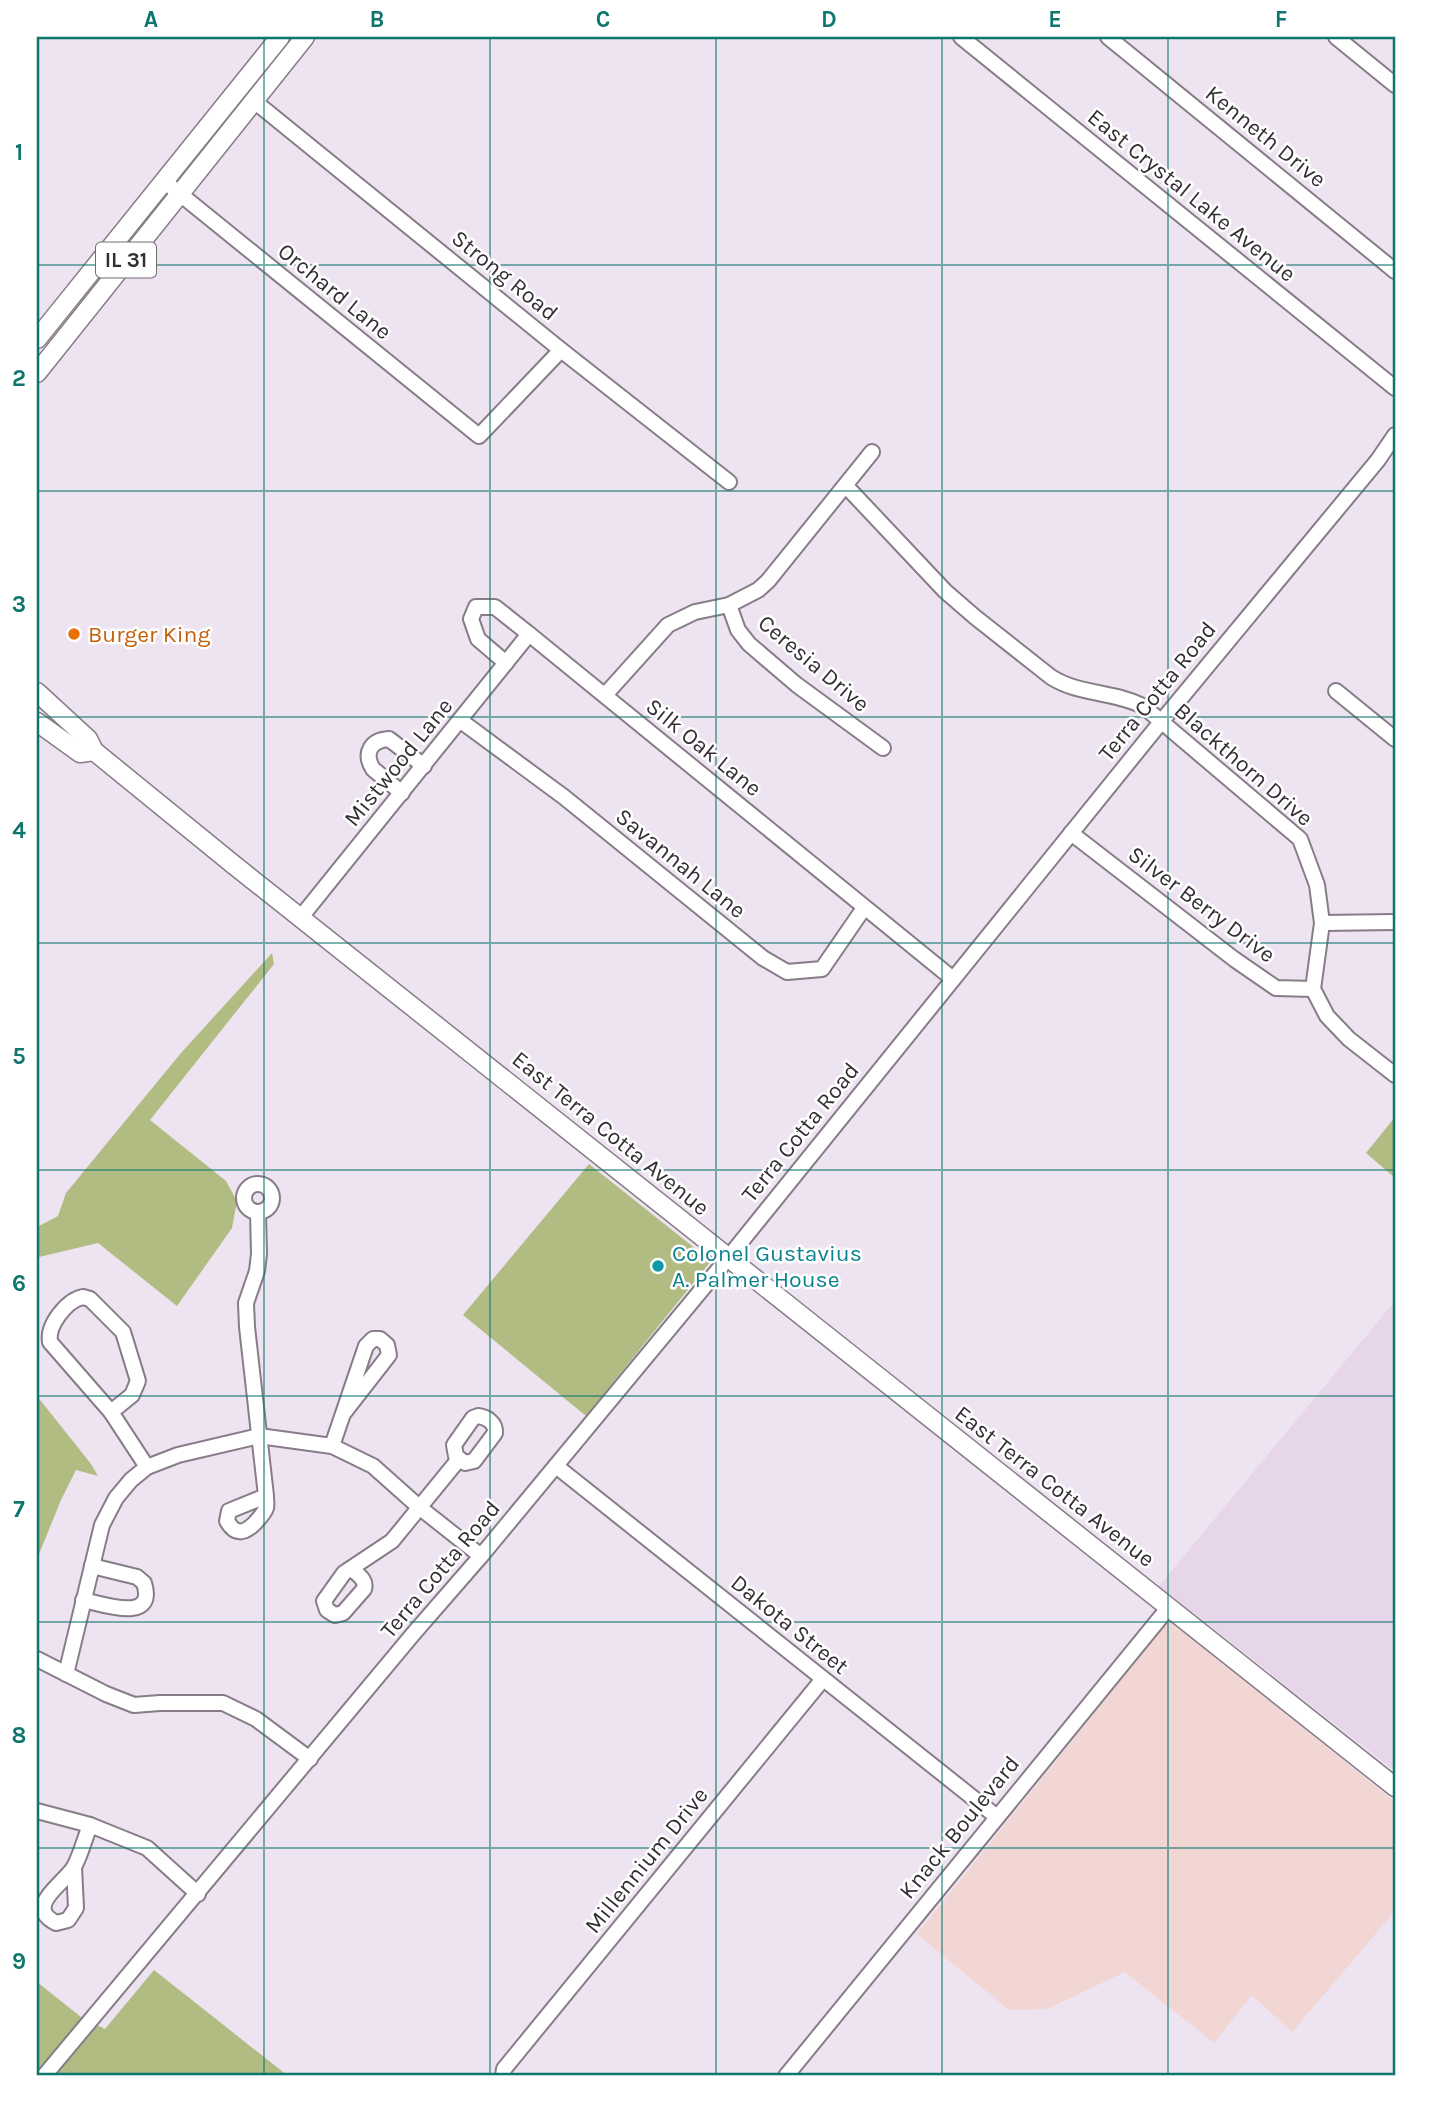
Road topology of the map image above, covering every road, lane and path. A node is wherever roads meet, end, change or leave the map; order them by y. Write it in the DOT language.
graph roads {
  1 [pos="280,37"];
  2 [pos="305,37"];
  3 [pos="961,37"];
  4 [pos="1108,37"];
  5 [pos="1336,37"];
  6 [pos="1395,85"];
  7 [pos="254,101"];
  8 [pos="164,181"];
  9 [pos="179,194"];
  10 [pos="1395,271"];
  11 [pos="37,339"];
  12 [pos="561,350"];
  13 [pos="37,373"];
  14 [pos="1395,388"];
  15 [pos="1395,435"];
  16 [pos="872,452"];
  17 [pos="729,482"];
  18 [pos="846,486"];
  19 [pos="729,605"];
  20 [pos="529,634"];
  21 [pos="506,663"];
  22 [pos="1336,691"];
  23 [pos="37,692"];
  24 [pos="605,695"];
  25 [pos="461,721"];
  26 [pos="37,722"];
  27 [pos="1161,722"];
  28 [pos="1395,739"];
  29 [pos="883,748"];
  30 [pos="94,751"];
  31 [pos="424,766"];
  32 [pos="402,793"];
  33 [pos="1071,833"];
  34 [pos="864,908"];
  35 [pos="301,917"];
  36 [pos="1395,922"];
  37 [pos="1322,923"];
  38 [pos="953,979"];
  39 [pos="1313,989"];
  40 [pos="1395,1075"];
  41 [pos="258,1213"];
  42 [pos="728,1258"];
  43 [pos="110,1412"];
  44 [pos="343,1414"];
  45 [pos="259,1436"];
  46 [pos="332,1446"];
  47 [pos="459,1459"];
  48 [pos="556,1466"];
  49 [pos="147,1467"];
  50 [pos="266,1496"];
  51 [pos="419,1507"];
  52 [pos="481,1556"];
  53 [pos="92,1566"];
  54 [pos="352,1569"];
  55 [pos="83,1600"];
  56 [pos="1169,1607"];
  57 [pos="37,1659"];
  58 [pos="66,1674"];
  59 [pos="824,1679"];
  60 [pos="310,1759"];
  61 [pos="1395,1787"];
  62 [pos="37,1811"];
  63 [pos="997,1817"];
  64 [pos="90,1825"];
  65 [pos="74,1867"];
  66 [pos="198,1894"];
  67 [pos="504,2073"];
  68 [pos="44,2076"];
  69 [pos="786,2076"];
  1 -- 8 [label="main road, IL 31"];
  2 -- 7 [label="main road, IL 31"];
  3 -- 14 [label="street, East Crystal Lake Avenue"];
  4 -- 10 [label="street, Kenneth Drive"];
  5 -- 6 [label="street"];
  7 -- 9 [label="main road, IL 31"];
  7 -- 12 [label="street, Strong Road"];
  8 -- 9 [label="street, Orchard Lane"];
  8 -- 11 [label="main road, IL 31"];
  9 -- 12 [label="street, Orchard Lane"];
  9 -- 13 [label="main road, IL 31"];
  12 -- 17 [label="street, Strong Road"];
  15 -- 27 [label="street, Terra Cotta Road"];
  16 -- 18 [label="street"];
  18 -- 19 [label="street"];
  18 -- 27 [label="street, Blackthorn Drive"];
  19 -- 24 [label="street"];
  19 -- 29 [label="street, Ceresia Drive"];
  20 -- 21 [label="street, Mistwood Lane"];
  20 -- 21 [label="street, Silk Oak Lane"];
  20 -- 24 [label="street, Silk Oak Lane"];
  21 -- 25 [label="street, Mistwood Lane"];
  22 -- 28 [label="street"];
  23 -- 30 [label="main road, East Terra Cotta Avenue"];
  24 -- 34 [label="street, Silk Oak Lane"];
  25 -- 31 [label="street, Mistwood Lane"];
  25 -- 34 [label="street, Savannah Lane"];
  26 -- 30 [label="main road, East Terra Cotta Avenue"];
  27 -- 33 [label="street, Terra Cotta Road"];
  27 -- 37 [label="street, Blackthorn Drive"];
  30 -- 35 [label="main road, East Terra Cotta Avenue"];
  31 -- 32 [label="street, Mistwood Lane"];
  31 -- 32 [label="street"];
  32 -- 35 [label="street, Mistwood Lane"];
  33 -- 38 [label="street, Terra Cotta Road"];
  33 -- 39 [label="street, Silver Berry Drive"];
  34 -- 38 [label="street, Silk Oak Lane"];
  35 -- 42 [label="main road, East Terra Cotta Avenue"];
  36 -- 37 [label="street"];
  37 -- 39 [label="street, Blackthorn Drive"];
  38 -- 42 [label="street, Terra Cotta Road"];
  39 -- 40 [label="street"];
  41 -- 45 [label="street"];
  42 -- 48 [label="street, Terra Cotta Road"];
  42 -- 56 [label="main road, East Terra Cotta Avenue"];
  43 -- 43 [label="street"];
  43 -- 49 [label="street"];
  44 -- 44 [label="street"];
  44 -- 46 [label="street"];
  45 -- 46 [label="street"];
  45 -- 49 [label="street"];
  45 -- 50 [label="street"];
  46 -- 51 [label="street"];
  47 -- 51 [label="street"];
  48 -- 52 [label="street, Terra Cotta Road"];
  48 -- 59 [label="street, Dakota Street"];
  49 -- 53 [label="street"];
  51 -- 52 [label="street"];
  51 -- 54 [label="street"];
  52 -- 60 [label="street, Terra Cotta Road"];
  53 -- 55 [label="street"];
  53 -- 55 [label="street"];
  55 -- 58 [label="street"];
  56 -- 61 [label="main road, East Terra Cotta Avenue"];
  56 -- 63 [label="street, Knack Boulevard"];
  57 -- 58 [label="street"];
  58 -- 60 [label="street"];
  59 -- 63 [label="street, Dakota Street"];
  59 -- 67 [label="street, Millennium Drive"];
  60 -- 66 [label="street, Terra Cotta Road"];
  62 -- 64 [label="street"];
  63 -- 69 [label="street, Knack Boulevard"];
  64 -- 65 [label="street"];
  64 -- 66 [label="street"];
  66 -- 68 [label="street, Terra Cotta Road"];
}
